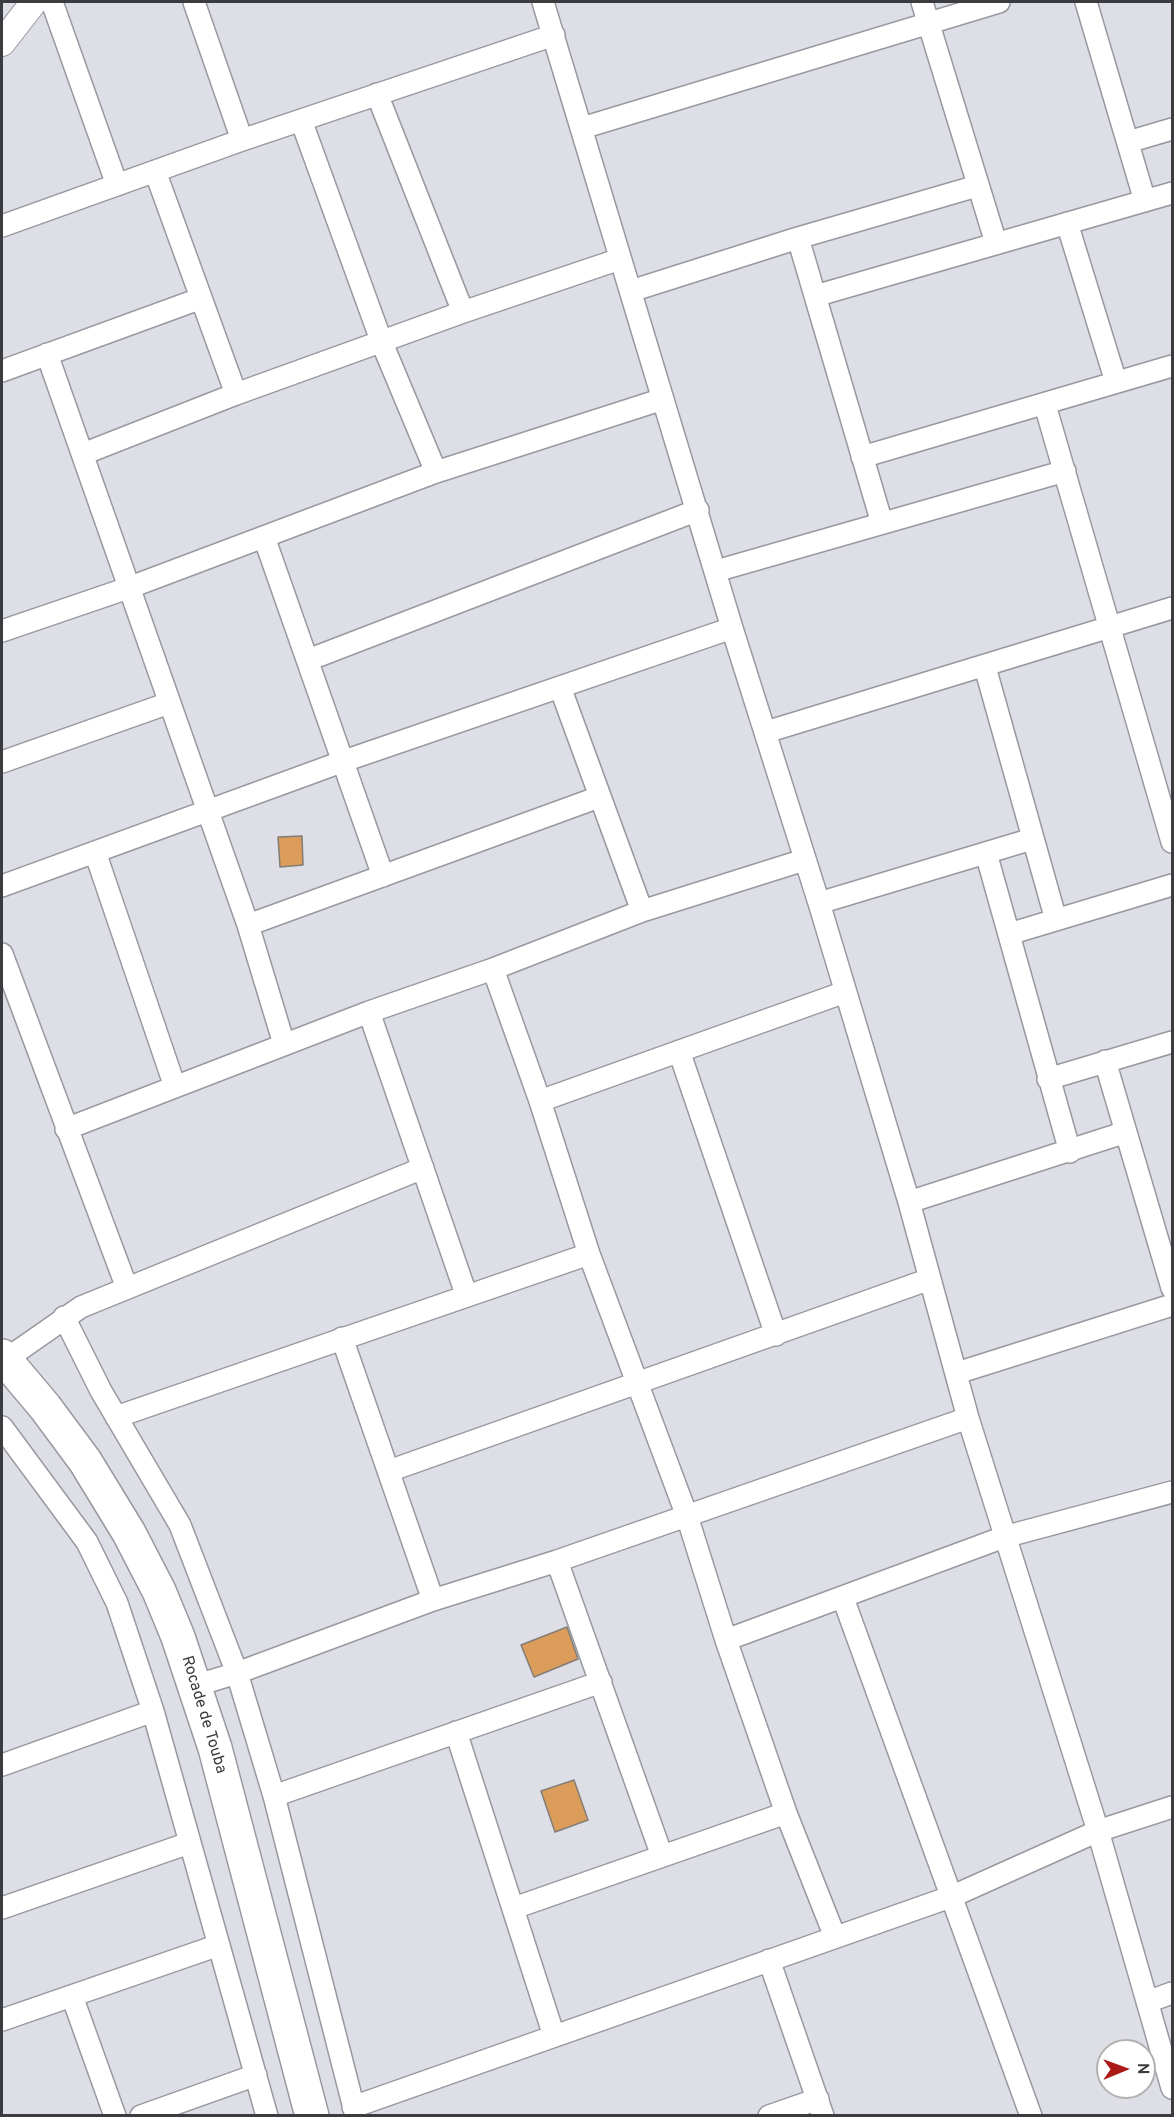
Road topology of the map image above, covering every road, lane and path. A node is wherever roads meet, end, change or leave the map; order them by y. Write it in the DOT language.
graph roads {
  1 [pos="34,2"];
  2 [pos="52,2"];
  3 [pos="195,2"];
  4 [pos="543,2"];
  5 [pos="922,2"];
  6 [pos="999,2"];
  7 [pos="1086,2"];
  8 [pos="929,23"];
  9 [pos="554,35"];
  10 [pos="2,43"];
  11 [pos="377,94"];
  12 [pos="301,120"];
  13 [pos="582,128"];
  14 [pos="1173,129"];
  15 [pos="242,140"];
  16 [pos="1128,142"];
  17 [pos="155,171"];
  18 [pos="117,185"];
  19 [pos="977,186"];
  20 [pos="1173,193"];
  21 [pos="1145,201"];
  22 [pos="1067,223"];
  23 [pos="2,226"];
  24 [pos="798,238"];
  25 [pos="996,243"];
  26 [pos="620,259"];
  27 [pos="631,291"];
  28 [pos="815,296"];
  29 [pos="199,299"];
  30 [pos="463,312"];
  31 [pos="382,343"];
  32 [pos="47,354"];
  33 [pos="1173,366"];
  34 [pos="2,371"];
  35 [pos="1116,382"];
  36 [pos="236,394"];
  37 [pos="663,399"];
  38 [pos="1045,405"];
  39 [pos="83,454"];
  40 [pos="862,456"];
  41 [pos="1065,471"];
  42 [pos="436,472"];
  43 [pos="698,510"];
  44 [pos="882,523"];
  45 [pos="264,537"];
  46 [pos="716,571"];
  47 [pos="128,588"];
  48 [pos="1173,608"];
  49 [pos="1108,627"];
  50 [pos="732,628"];
  51 [pos="2,632"];
  52 [pos="308,660"];
  53 [pos="985,667"];
  54 [pos="560,687"];
  55 [pos="170,703"];
  56 [pos="766,732"];
  57 [pos="344,761"];
  58 [pos="2,762"];
  59 [pos="1166,795"];
  60 [pos="599,798"];
  61 [pos="208,812"];
  62 [pos="1032,839"];
  63 [pos="1173,842"];
  64 [pos="95,852"];
  65 [pos="986,853"];
  66 [pos="804,860"];
  67 [pos="383,876"];
  68 [pos="1173,885"];
  69 [pos="2,886"];
  70 [pos="819,903"];
  71 [pos="642,911"];
  72 [pos="1056,920"];
  73 [pos="248,925"];
  74 [pos="1009,934"];
  75 [pos="2,954"];
  76 [pos="493,969"];
  77 [pos="845,992"];
  78 [pos="9,998"];
  79 [pos="369,1012"];
  80 [pos="1173,1042"];
  81 [pos="284,1044"];
  82 [pos="679,1051"];
  83 [pos="1105,1061"];
  84 [pos="1048,1079"];
  85 [pos="175,1087"];
  86 [pos="540,1101"];
  87 [pos="66,1129"];
  88 [pos="1126,1132"];
  89 [pos="1070,1152"];
  90 [pos="423,1168"];
  91 [pos="909,1202"];
  92 [pos="589,1254"];
  93 [pos="930,1279"];
  94 [pos="127,1288"];
  95 [pos="1173,1288"];
  96 [pos="466,1294"];
  97 [pos="1173,1305"];
  98 [pos="64,1317"];
  99 [pos="776,1335"];
  100 [pos="342,1338"];
  101 [pos="3,1358"];
  102 [pos="957,1373"];
  103 [pos="637,1382"];
  104 [pos="116,1417"];
  105 [pos="968,1418"];
  106 [pos="2,1429"];
  107 [pos="388,1471"];
  108 [pos="1172,1494"];
  109 [pos="687,1516"];
  110 [pos="1004,1537"];
  111 [pos="557,1561"];
  112 [pos="843,1598"];
  113 [pos="433,1600"];
  114 [pos="726,1640"];
  115 [pos="237,1673"];
  116 [pos="601,1682"];
  117 [pos="194,1686"];
  118 [pos="153,1711"];
  119 [pos="456,1732"];
  120 [pos="2,1765"];
  121 [pos="274,1796"];
  122 [pos="1173,1807"];
  123 [pos="786,1813"];
  124 [pos="1098,1831"];
  125 [pos="189,1843"];
  126 [pos="662,1856"];
  127 [pos="953,1896"];
  128 [pos="2,1908"];
  129 [pos="514,1908"];
  130 [pos="835,1937"];
  131 [pos="219,1945"];
  132 [pos="769,1960"];
  133 [pos="1173,1993"];
  134 [pos="72,1996"];
  135 [pos="1147,2002"];
  136 [pos="2,2020"];
  137 [pos="554,2036"];
  138 [pos="256,2075"];
  139 [pos="1173,2088"];
  140 [pos="820,2107"];
  141 [pos="354,2111"];
  142 [pos="115,2115"];
  143 [pos="141,2115"];
  144 [pos="267,2115"];
  145 [pos="312,2115"];
  146 [pos="769,2115"];
  147 [pos="1031,2115"];
  1 -- 10 [label="street"];
  2 -- 18 [label="street"];
  3 -- 15 [label="street"];
  4 -- 9 [label="street"];
  5 -- 8 [label="street"];
  6 -- 8 [label="street"];
  7 -- 16 [label="street"];
  8 -- 13 [label="street"];
  8 -- 19 [label="street"];
  9 -- 11 [label="street"];
  9 -- 13 [label="street"];
  11 -- 12 [label="street"];
  11 -- 30 [label="street"];
  12 -- 15 [label="street"];
  12 -- 31 [label="street"];
  13 -- 26 [label="street"];
  14 -- 16 [label="street"];
  15 -- 17 [label="street"];
  16 -- 21 [label="street"];
  17 -- 18 [label="street"];
  17 -- 29 [label="street"];
  18 -- 23 [label="street"];
  19 -- 24 [label="street"];
  19 -- 25 [label="street"];
  20 -- 21 [label="street"];
  21 -- 22 [label="street"];
  22 -- 25 [label="street"];
  22 -- 35 [label="street"];
  24 -- 27 [label="street"];
  24 -- 28 [label="street"];
  25 -- 28 [label="street"];
  26 -- 27 [label="street"];
  26 -- 30 [label="street"];
  27 -- 37 [label="street"];
  28 -- 40 [label="street"];
  29 -- 32 [label="street"];
  29 -- 36 [label="street"];
  30 -- 31 [label="street"];
  31 -- 36 [label="street"];
  31 -- 42 [label="street"];
  32 -- 34 [label="street"];
  32 -- 39 [label="street"];
  33 -- 35 [label="street"];
  35 -- 38 [label="street"];
  36 -- 39 [label="street"];
  37 -- 42 [label="street"];
  37 -- 43 [label="street"];
  38 -- 40 [label="street"];
  38 -- 41 [label="street"];
  39 -- 47 [label="street"];
  40 -- 44 [label="street"];
  41 -- 44 [label="street"];
  41 -- 49 [label="street"];
  42 -- 45 [label="street"];
  43 -- 46 [label="street"];
  43 -- 52 [label="street"];
  44 -- 46 [label="street"];
  45 -- 47 [label="street"];
  45 -- 52 [label="street"];
  46 -- 50 [label="street"];
  47 -- 51 [label="street"];
  47 -- 55 [label="street"];
  48 -- 49 [label="street"];
  49 -- 53 [label="street"];
  49 -- 59 [label="street"];
  50 -- 54 [label="street"];
  50 -- 56 [label="street"];
  52 -- 57 [label="street"];
  53 -- 56 [label="street"];
  53 -- 62 [label="street"];
  54 -- 57 [label="street"];
  54 -- 60 [label="street"];
  55 -- 58 [label="street"];
  55 -- 61 [label="street"];
  56 -- 66 [label="street"];
  57 -- 61 [label="street"];
  57 -- 67 [label="street"];
  59 -- 63 [label="street"];
  60 -- 67 [label="street"];
  60 -- 71 [label="street"];
  61 -- 64 [label="street"];
  61 -- 73 [label="street"];
  62 -- 65 [label="street"];
  62 -- 72 [label="street"];
  64 -- 69 [label="street"];
  64 -- 85 [label="street"];
  65 -- 70 [label="street"];
  65 -- 74 [label="street"];
  66 -- 70 [label="street"];
  66 -- 71 [label="street"];
  67 -- 73 [label="street"];
  68 -- 72 [label="street"];
  70 -- 77 [label="street"];
  71 -- 76 [label="street"];
  72 -- 74 [label="street"];
  73 -- 81 [label="street"];
  74 -- 84 [label="street"];
  75 -- 78 [label="street"];
  76 -- 79 [label="street"];
  76 -- 86 [label="street"];
  77 -- 82 [label="street"];
  77 -- 91 [label="street"];
  78 -- 87 [label="street"];
  79 -- 81 [label="street"];
  79 -- 90 [label="street"];
  80 -- 83 [label="street"];
  81 -- 85 [label="street"];
  82 -- 86 [label="street"];
  82 -- 99 [label="street"];
  83 -- 84 [label="street"];
  83 -- 88 [label="street"];
  84 -- 89 [label="street"];
  85 -- 87 [label="street"];
  86 -- 92 [label="street"];
  87 -- 94 [label="street"];
  88 -- 89 [label="street"];
  88 -- 95 [label="street"];
  89 -- 91 [label="street"];
  90 -- 94 [label="street"];
  90 -- 96 [label="street"];
  91 -- 93 [label="street"];
  92 -- 96 [label="street"];
  92 -- 103 [label="street"];
  93 -- 99 [label="street"];
  93 -- 102 [label="street"];
  94 -- 98 [label="street"];
  96 -- 100 [label="street"];
  97 -- 102 [label="street"];
  98 -- 101 [label="street"];
  98 -- 104 [label="street"];
  99 -- 103 [label="street"];
  100 -- 104 [label="street"];
  100 -- 107 [label="street"];
  101 -- 117 [label="main road, Rocade de Touba"];
  102 -- 105 [label="street"];
  103 -- 107 [label="street"];
  103 -- 109 [label="street"];
  104 -- 115 [label="street"];
  105 -- 109 [label="street"];
  105 -- 110 [label="street"];
  106 -- 118 [label="street"];
  107 -- 113 [label="street"];
  108 -- 110 [label="street"];
  109 -- 111 [label="street"];
  109 -- 114 [label="street"];
  110 -- 112 [label="street"];
  110 -- 124 [label="street"];
  111 -- 113 [label="street"];
  111 -- 116 [label="street"];
  112 -- 114 [label="street"];
  112 -- 127 [label="street"];
  113 -- 115 [label="street"];
  114 -- 123 [label="street"];
  115 -- 117 [label="street"];
  115 -- 121 [label="street"];
  116 -- 119 [label="street"];
  116 -- 126 [label="street"];
  117 -- 145 [label="main road, Rocade de Touba"];
  118 -- 120 [label="street"];
  118 -- 125 [label="street"];
  119 -- 121 [label="street"];
  119 -- 129 [label="street"];
  121 -- 141 [label="street"];
  122 -- 124 [label="street"];
  123 -- 126 [label="street"];
  123 -- 130 [label="street"];
  124 -- 127 [label="street"];
  124 -- 135 [label="street"];
  125 -- 128 [label="street"];
  125 -- 131 [label="street"];
  126 -- 129 [label="street"];
  127 -- 130 [label="street"];
  127 -- 147 [label="street"];
  129 -- 137 [label="street"];
  130 -- 132 [label="street"];
  131 -- 134 [label="street"];
  131 -- 138 [label="street"];
  132 -- 137 [label="street"];
  132 -- 140 [label="street"];
  133 -- 135 [label="street"];
  134 -- 136 [label="street"];
  134 -- 142 [label="street"];
  135 -- 139 [label="street"];
  137 -- 141 [label="street"];
  138 -- 143 [label="street"];
  138 -- 144 [label="street"];
  140 -- 146 [label="street"];
}
